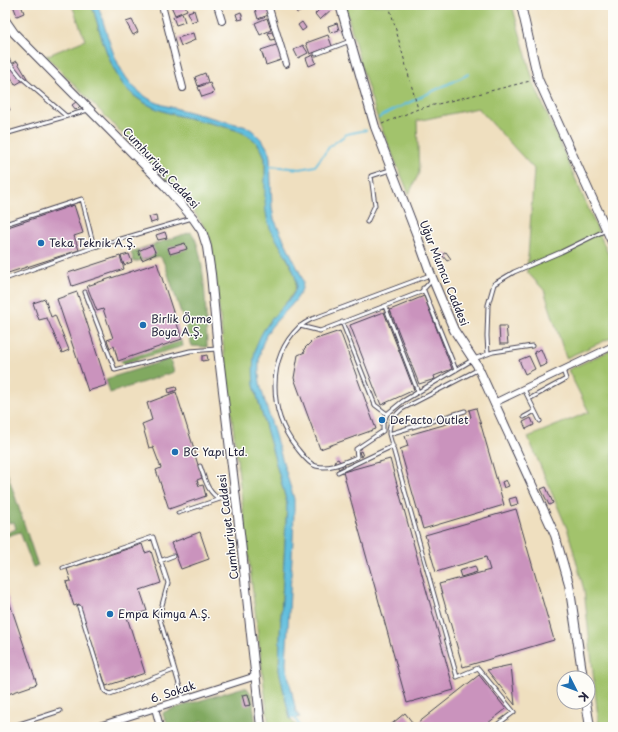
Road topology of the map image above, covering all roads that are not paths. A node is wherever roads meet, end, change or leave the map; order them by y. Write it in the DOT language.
graph roads {
  1 [pos="162,5"];
  2 [pos="217,5"];
  3 [pos="268,5"];
  4 [pos="340,5"];
  5 [pos="521,5"];
  6 [pos="5,20"];
  7 [pos="222,21"];
  8 [pos="350,41"];
  9 [pos="316,54"];
  10 [pos="5,57"];
  11 [pos="286,64"];
  12 [pos="183,88"];
  13 [pos="89,110"];
  14 [pos="66,116"];
  15 [pos="5,134"];
  16 [pos="391,169"];
  17 [pos="193,218"];
  18 [pos="367,222"];
  19 [pos="5,224"];
  20 [pos="609,229"];
  21 [pos="613,244"];
  22 [pos="94,247"];
  23 [pos="432,277"];
  24 [pos="5,278"];
  25 [pos="423,288"];
  26 [pos="85,292"];
  27 [pos="385,306"];
  28 [pos="342,322"];
  29 [pos="300,326"];
  30 [pos="532,346"];
  31 [pos="613,346"];
  32 [pos="218,349"];
  33 [pos="488,354"];
  34 [pos="474,359"];
  35 [pos="479,369"];
  36 [pos="456,370"];
  37 [pos="562,370"];
  38 [pos="524,388"];
  39 [pos="418,392"];
  40 [pos="529,399"];
  41 [pos="494,403"];
  42 [pos="465,411"];
  43 [pos="536,411"];
  44 [pos="387,414"];
  45 [pos="524,417"];
  46 [pos="540,421"];
  47 [pos="389,434"];
  48 [pos="393,446"];
  49 [pos="200,466"];
  50 [pos="338,472"];
  51 [pos="235,494"];
  52 [pos="220,499"];
  53 [pos="178,513"];
  54 [pos="173,556"];
  55 [pos="160,561"];
  56 [pos="63,568"];
  57 [pos="79,607"];
  58 [pos="174,670"];
  59 [pos="582,670"];
  60 [pos="256,676"];
  61 [pos="183,698"];
  62 [pos="155,708"];
  63 [pos="587,710"];
  64 [pos="60,711"];
  65 [pos="10,727"];
  66 [pos="96,727"];
  67 [pos="160,727"];
  68 [pos="261,727"];
  69 [pos="494,727"];
  70 [pos="590,727"];
  1 -- 12 [label="street"];
  2 -- 7 [label="street"];
  3 -- 11 [label="street"];
  4 -- 8 [label="street, Uğur Mumcu Caddesi"];
  5 -- 20 [label="street"];
  6 -- 13 [label="street, Cumhuriyet Caddesi"];
  8 -- 9 [label="lane"];
  8 -- 16 [label="street, Uğur Mumcu Caddesi"];
  10 -- 14 [label="lane"];
  13 -- 14 [label="lane"];
  13 -- 17 [label="street, Cumhuriyet Caddesi"];
  14 -- 15 [label="lane"];
  16 -- 18 [label="lane"];
  16 -- 23 [label="street, Uğur Mumcu Caddesi"];
  17 -- 22 [label="lane"];
  17 -- 32 [label="street, Cumhuriyet Caddesi"];
  19 -- 22 [label="lane"];
  20 -- 21 [label="street"];
  20 -- 33 [label="lane"];
  22 -- 24 [label="lane"];
  23 -- 25 [label="lane"];
  23 -- 29 [label="lane"];
  23 -- 34 [label="street, Uğur Mumcu Caddesi"];
  25 -- 27 [label="lane"];
  25 -- 36 [label="lane"];
  26 -- 32 [label="lane"];
  27 -- 28 [label="lane"];
  27 -- 39 [label="lane"];
  28 -- 29 [label="lane"];
  28 -- 44 [label="lane"];
  29 -- 44 [label="lane"];
  30 -- 33 [label="lane"];
  31 -- 37 [label="street"];
  32 -- 51 [label="street, Cumhuriyet Caddesi"];
  33 -- 34 [label="lane"];
  34 -- 35 [label="street, Uğur Mumcu Caddesi"];
  34 -- 36 [label="lane"];
  35 -- 41 [label="street, Uğur Mumcu Caddesi"];
  35 -- 47 [label="lane"];
  36 -- 39 [label="lane"];
  37 -- 38 [label="street"];
  37 -- 40 [label="lane"];
  38 -- 40 [label="lane"];
  38 -- 41 [label="street"];
  39 -- 44 [label="lane"];
  40 -- 43 [label="lane"];
  41 -- 59 [label="street, Uğur Mumcu Caddesi"];
  42 -- 47 [label="lane"];
  43 -- 45 [label="lane"];
  43 -- 46 [label="lane"];
  47 -- 48 [label="lane"];
  48 -- 50 [label="lane"];
  48 -- 69 [label="lane"];
  49 -- 52 [label="lane"];
  51 -- 52 [label="lane"];
  51 -- 60 [label="street, Cumhuriyet Caddesi"];
  52 -- 53 [label="lane"];
  54 -- 55 [label="lane"];
  55 -- 56 [label="lane"];
  55 -- 58 [label="lane"];
  57 -- 58 [label="lane"];
  58 -- 61 [label="lane"];
  60 -- 61 [label="street, 6. Sokak"];
  60 -- 68 [label="street, Cumhuriyet Caddesi"];
  61 -- 62 [label="street, 6. Sokak"];
  62 -- 66 [label="street, 6. Sokak"];
  62 -- 67 [label="street"];
  63 -- 70 [label="street"];
  64 -- 65 [label="lane"];
}
